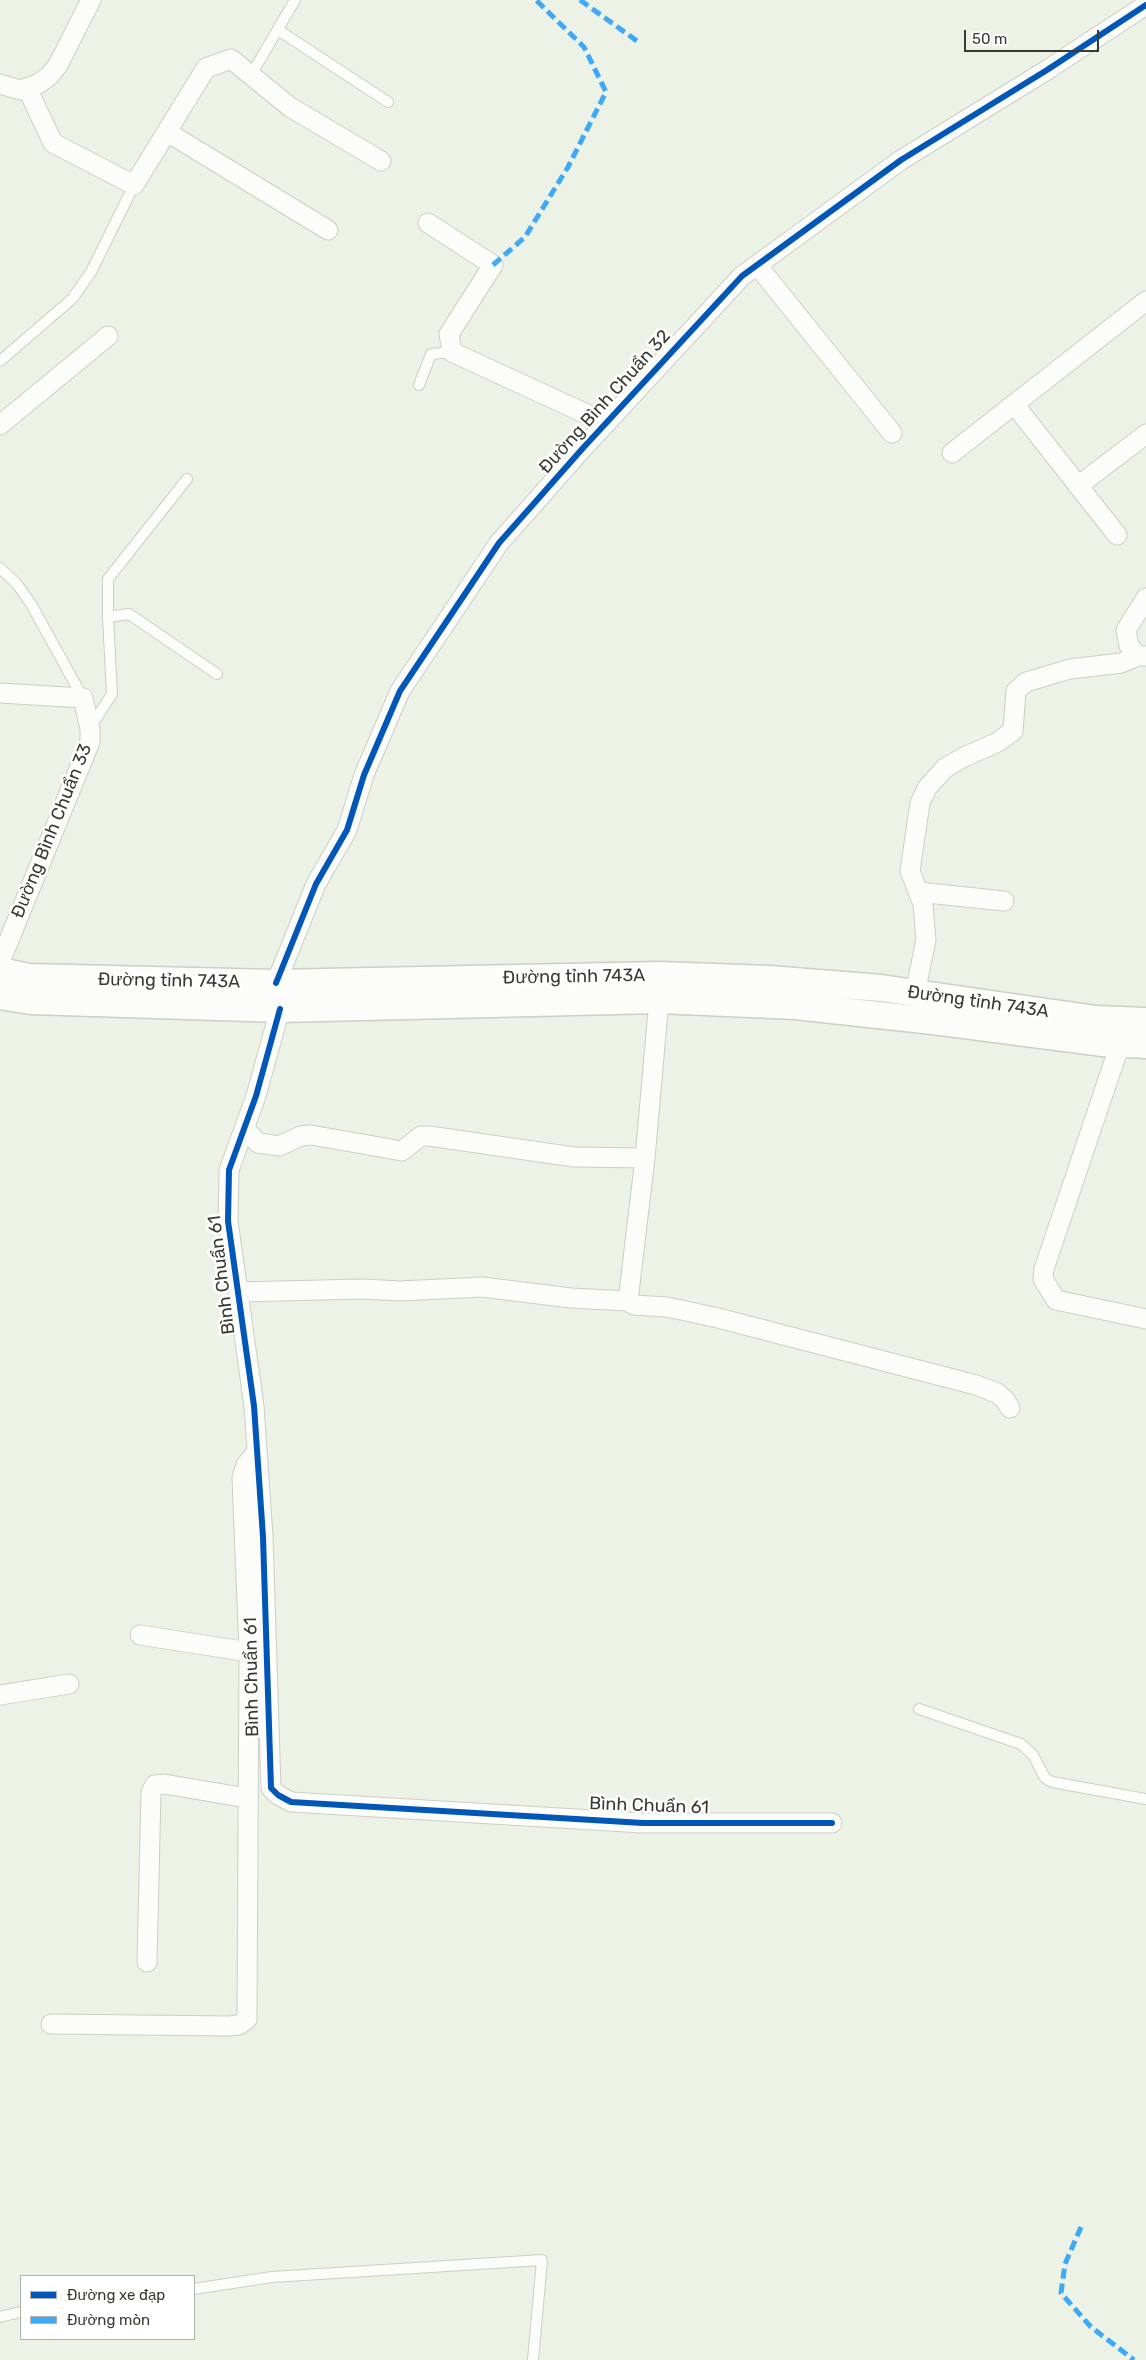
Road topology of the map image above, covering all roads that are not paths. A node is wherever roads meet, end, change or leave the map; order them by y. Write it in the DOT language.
graph roads {
  1 [pos="91,0"];
  2 [pos="296,0"];
  3 [pos="1146,5"];
  4 [pos="278,30"];
  5 [pos="251,75"];
  6 [pos="0,84"];
  7 [pos="27,88"];
  8 [pos="388,102"];
  9 [pos="167,132"];
  10 [pos="381,161"];
  11 [pos="134,185"];
  12 [pos="428,223"];
  13 [pos="328,230"];
  14 [pos="757,265"];
  15 [pos="1146,301"];
  16 [pos="108,336"];
  17 [pos="452,352"];
  18 [pos="0,361"];
  19 [pos="419,385"];
  20 [pos="1014,404"];
  21 [pos="606,423"];
  22 [pos="0,425"];
  23 [pos="892,433"];
  24 [pos="1146,434"];
  25 [pos="952,453"];
  26 [pos="187,479"];
  27 [pos="1078,486"];
  28 [pos="1117,536"];
  29 [pos="0,568"];
  30 [pos="1146,598"];
  31 [pos="108,617"];
  32 [pos="1142,656"];
  33 [pos="217,674"];
  34 [pos="0,693"];
  35 [pos="83,698"];
  36 [pos="90,729"];
  37 [pos="918,892"];
  38 [pos="1004,900"];
  39 [pos="0,962"];
  40 [pos="0,971"];
  41 [pos="276,983"];
  42 [pos="915,993"];
  43 [pos="0,996"];
  44 [pos="659,1000"];
  45 [pos="280,1009"];
  46 [pos="1146,1021"];
  47 [pos="1120,1044"];
  48 [pos="1146,1045"];
  49 [pos="243,1132"];
  50 [pos="645,1158"];
  51 [pos="238,1292"];
  52 [pos="628,1301"];
  53 [pos="1146,1319"];
  54 [pos="1010,1408"];
  55 [pos="257,1451"];
  56 [pos="140,1635"];
  57 [pos="250,1652"];
  58 [pos="69,1684"];
  59 [pos="0,1695"];
  60 [pos="918,1710"];
  61 [pos="247,1798"];
  62 [pos="1146,1799"];
  63 [pos="832,1823"];
  64 [pos="147,1962"];
  65 [pos="51,2024"];
  66 [pos="195,2289"];
  67 [pos="20,2312"];
  68 [pos="0,2318"];
  69 [pos="533,2360"];
  1 -- 7 [label="street"];
  2 -- 4 [label="lane"];
  3 -- 14 [label="street, Đường Bình Chuẩn 32"];
  4 -- 5 [label="lane"];
  4 -- 8 [label="lane"];
  5 -- 9 [label="street"];
  5 -- 10 [label="street"];
  6 -- 7 [label="street"];
  7 -- 11 [label="street"];
  9 -- 11 [label="street"];
  9 -- 13 [label="street"];
  11 -- 18 [label="lane"];
  12 -- 17 [label="street"];
  14 -- 21 [label="street, Đường Bình Chuẩn 32"];
  14 -- 23 [label="street"];
  15 -- 20 [label="street"];
  16 -- 22 [label="street"];
  17 -- 19 [label="lane"];
  17 -- 21 [label="street"];
  20 -- 25 [label="street"];
  20 -- 27 [label="street"];
  21 -- 41 [label="street, Đường Bình Chuẩn 32"];
  24 -- 27 [label="street"];
  26 -- 31 [label="lane"];
  27 -- 28 [label="street"];
  29 -- 35 [label="lane"];
  30 -- 32 [label="street"];
  31 -- 33 [label="lane"];
  31 -- 36 [label="lane"];
  32 -- 37 [label="street"];
  34 -- 35 [label="street"];
  35 -- 36 [label="street, Đường Bình Chuẩn 33"];
  36 -- 39 [label="street, Đường Bình Chuẩn 33"];
  37 -- 38 [label="street"];
  37 -- 42 [label="street"];
  40 -- 41 [label="main road, Đường tỉnh 743A"];
  41 -- 42 [label="main road, Đường tỉnh 743A"];
  42 -- 46 [label="main road, Đường tỉnh 743A"];
  43 -- 45 [label="main road, Đường tỉnh 743A"];
  44 -- 45 [label="main road, Đường tỉnh 743A"];
  44 -- 47 [label="main road, Đường tỉnh 743A"];
  44 -- 50 [label="street"];
  45 -- 49 [label="street, Bình Chuẩn 61"];
  47 -- 48 [label="main road, Đường tỉnh 743A"];
  47 -- 53 [label="street"];
  49 -- 50 [label="street"];
  49 -- 51 [label="street, Bình Chuẩn 61"];
  50 -- 52 [label="street"];
  51 -- 52 [label="street"];
  51 -- 55 [label="street, Bình Chuẩn 61"];
  52 -- 54 [label="street"];
  55 -- 57 [label="street"];
  55 -- 63 [label="street, Bình Chuẩn 61"];
  56 -- 57 [label="street"];
  57 -- 61 [label="street"];
  58 -- 59 [label="street"];
  60 -- 62 [label="lane"];
  61 -- 64 [label="street"];
  61 -- 65 [label="street"];
  66 -- 69 [label="lane"];
  67 -- 68 [label="lane"];
}
